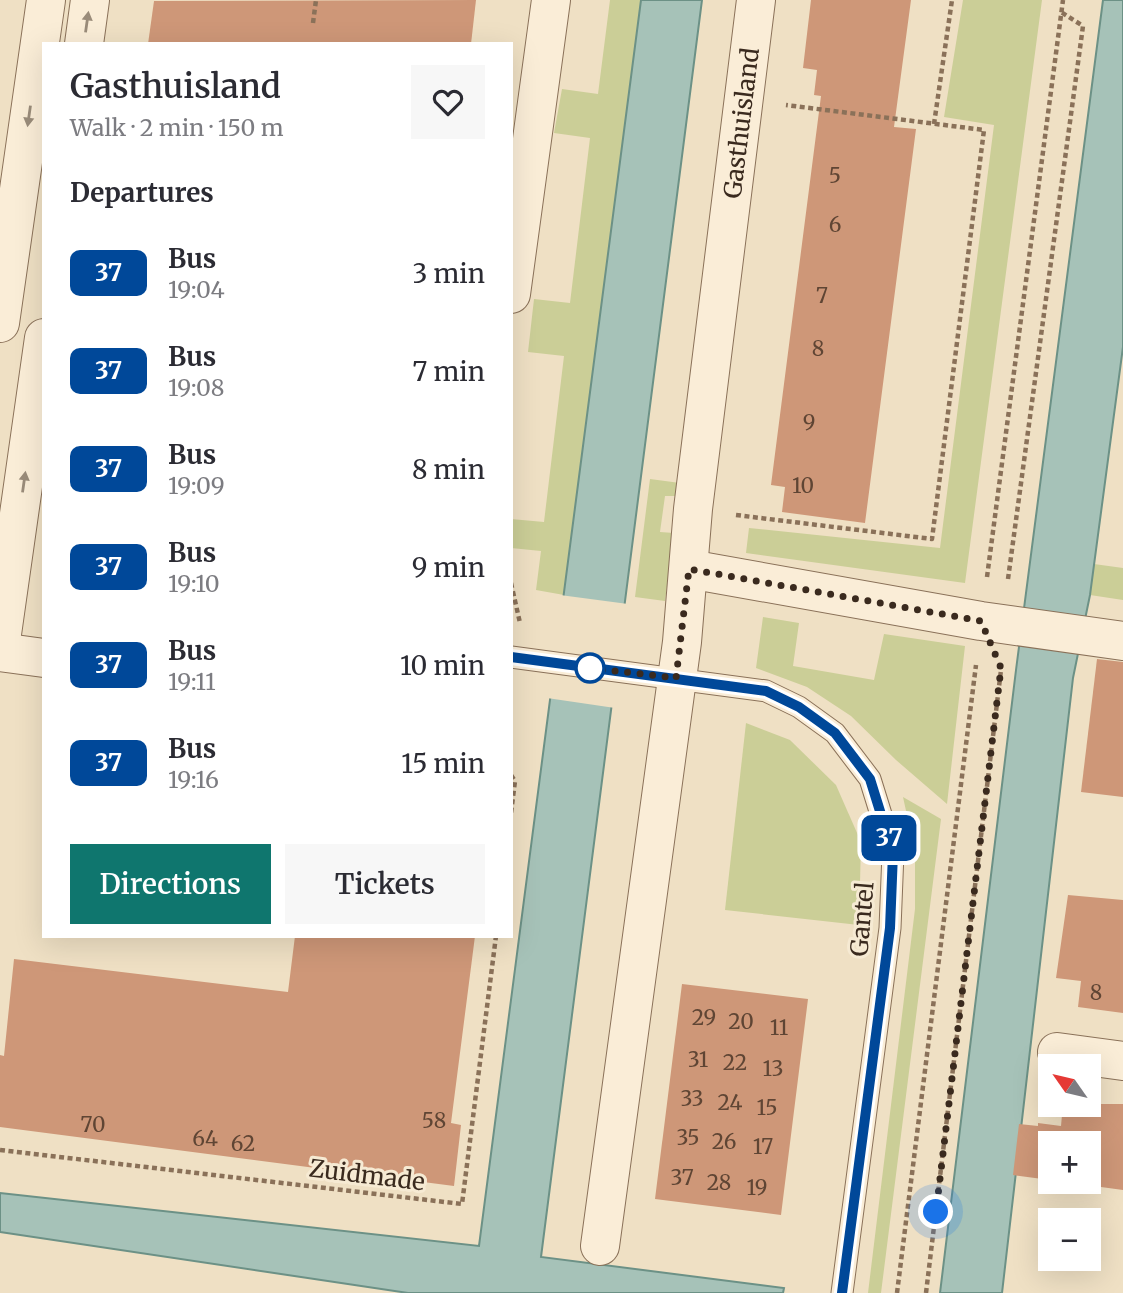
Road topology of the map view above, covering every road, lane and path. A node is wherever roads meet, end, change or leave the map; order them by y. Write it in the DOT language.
graph roads {
  1 [pos="46,0"];
  2 [pos="90,0"];
  3 [pos="316,0"];
  4 [pos="551,0"];
  5 [pos="756,0"];
  6 [pos="952,0"];
  7 [pos="1063,0"];
  8 [pos="1061,12"];
  9 [pos="313,23"];
  10 [pos="84,42"];
  11 [pos="744,100"];
  12 [pos="934,124"];
  13 [pos="513,279"];
  14 [pos="0,323"];
  15 [pos="42,353"];
  16 [pos="693,509"];
  17 [pos="19,550"];
  18 [pos="689,569"];
  19 [pos="513,592"];
  20 [pos="520,622"];
  21 [pos="991,622"];
  22 [pos="1108,639"];
  23 [pos="0,650"];
  24 [pos="42,658"];
  25 [pos="521,658"];
  26 [pos="676,678"];
  27 [pos="513,778"];
  28 [pos="513,796"];
  29 [pos="496,938"];
  30 [pos="1057,1052"];
  31 [pos="1123,1061"];
  32 [pos="0,1150"];
  33 [pos="600,1246"];
  34 [pos="842,1293"];
  35 [pos="897,1293"];
  36 [pos="926,1293"];
  1 -- 14 [label="street, one-way"];
  10 -- 2 [label="street, one-way"];
  3 -- 9 [label="path"];
  4 -- 13 [label="street"];
  5 -- 11 [label="street, Gasthuisland"];
  6 -- 12 [label="path"];
  7 -- 8 [label="path"];
  8 -- 21 [label="path"];
  8 -- 21 [label="path"];
  11 -- 12 [label="path"];
  11 -- 16 [label="street, Gasthuisland"];
  12 -- 16 [label="path"];
  17 -- 15 [label="street, one-way"];
  16 -- 18 [label="street, Gasthuisland"];
  17 -- 23 [label="street"];
  18 -- 21 [label="street"];
  18 -- 26 [label="street, Gasthuisland"];
  19 -- 20 [label="path"];
  21 -- 22 [label="street"];
  21 -- 35 [label="path"];
  21 -- 36 [label="path"];
  23 -- 24 [label="street"];
  25 -- 26 [label="lane, Gantel"];
  26 -- 33 [label="street, Gasthuisland"];
  26 -- 34 [label="lane, Gantel"];
  27 -- 28 [label="path"];
  29 -- 32 [label="path, Zuidmade"];
  30 -- 31 [label="street"];
}
